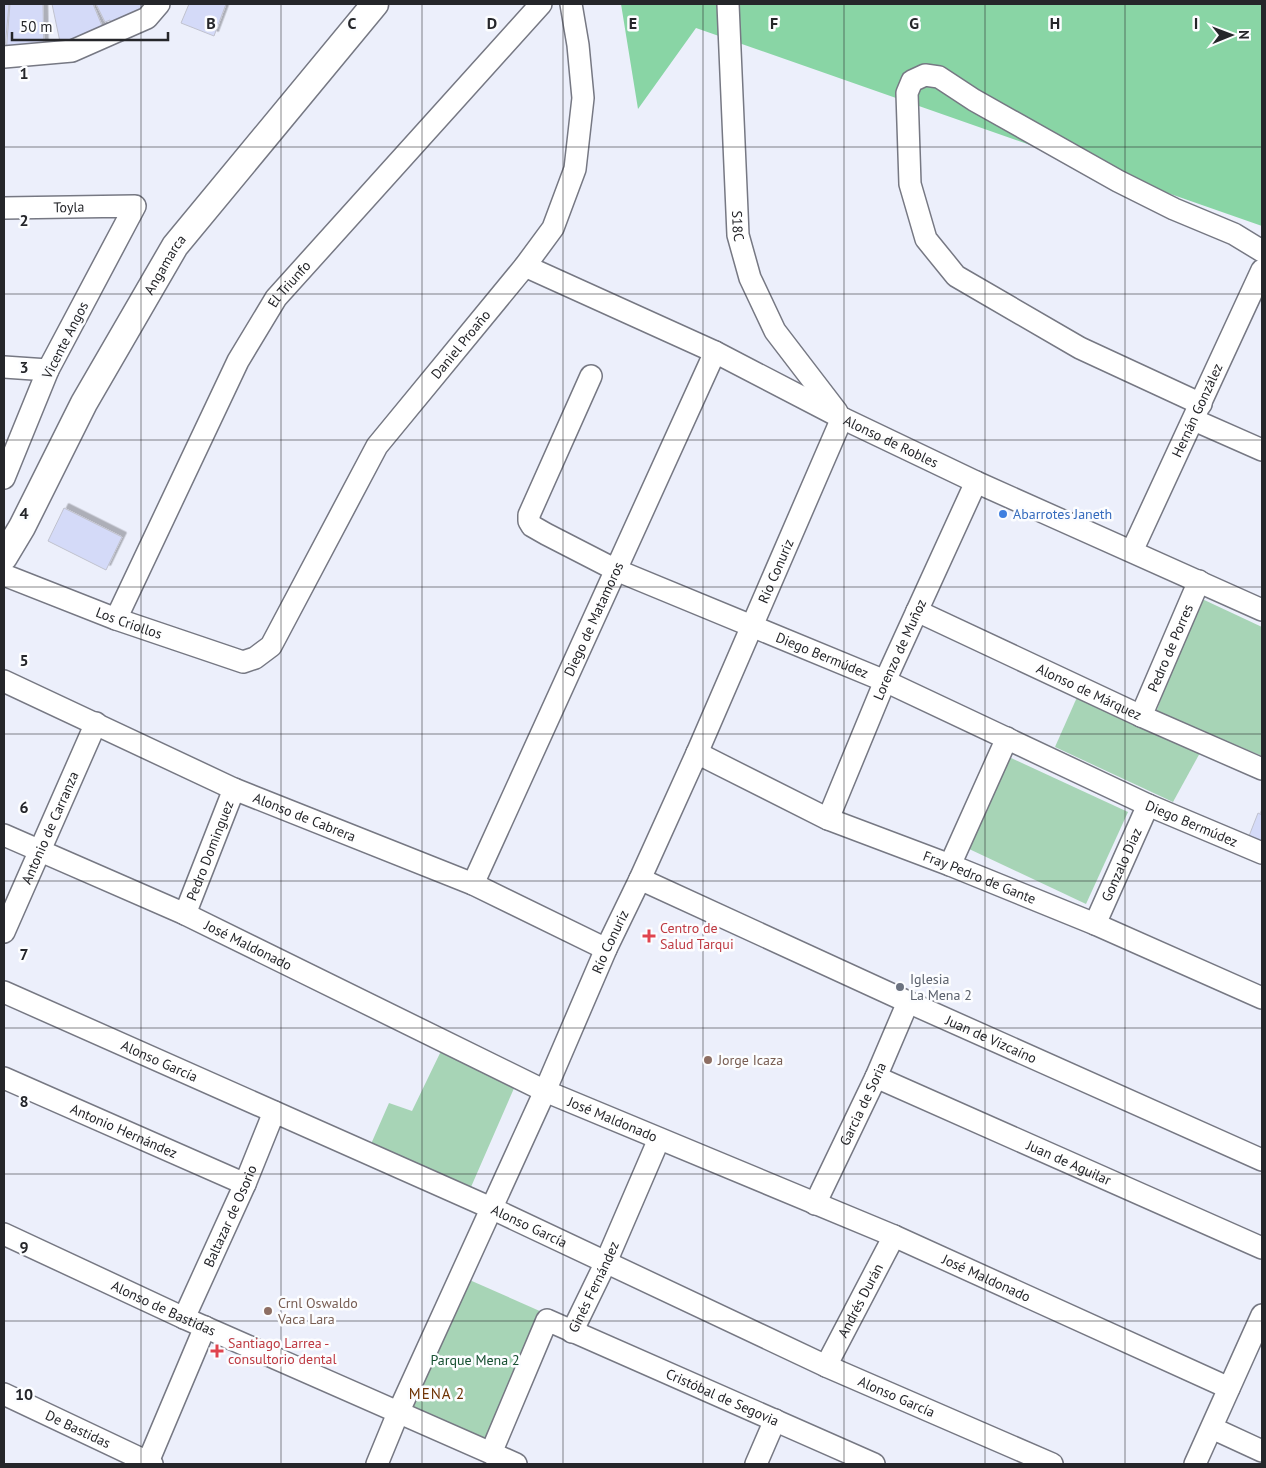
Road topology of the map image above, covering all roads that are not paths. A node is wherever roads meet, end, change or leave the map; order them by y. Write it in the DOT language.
graph roads {
  1 [pos="159,4"];
  2 [pos="375,4"];
  3 [pos="541,4"];
  4 [pos="571,4"];
  5 [pos="728,4"];
  6 [pos="4,57"];
  7 [pos="135,206"];
  8 [pos="4,208"];
  9 [pos="1262,251"];
  10 [pos="525,266"];
  11 [pos="1262,270"];
  12 [pos="715,352"];
  13 [pos="4,367"];
  14 [pos="48,370"];
  15 [pos="591,376"];
  16 [pos="1197,412"];
  17 [pos="842,418"];
  18 [pos="1262,450"];
  19 [pos="4,478"];
  20 [pos="976,482"];
  21 [pos="1132,551"];
  22 [pos="4,558"];
  23 [pos="616,570"];
  24 [pos="4,575"];
  25 [pos="1199,581"];
  26 [pos="1262,610"];
  27 [pos="917,611"];
  28 [pos="116,619"];
  29 [pos="752,626"];
  30 [pos="255,658"];
  31 [pos="4,681"];
  32 [pos="885,681"];
  33 [pos="1141,716"];
  34 [pos="96,723"];
  35 [pos="1007,738"];
  36 [pos="696,753"];
  37 [pos="1262,769"];
  38 [pos="234,789"];
  39 [pos="1148,805"];
  40 [pos="828,818"];
  41 [pos="4,835"];
  42 [pos="40,850"];
  43 [pos="1262,853"];
  44 [pos="950,865"];
  45 [pos="640,879"];
  46 [pos="473,884"];
  47 [pos="185,914"];
  48 [pos="1095,924"];
  49 [pos="4,932"];
  50 [pos="606,949"];
  51 [pos="4,992"];
  52 [pos="1262,998"];
  53 [pos="908,1002"];
  54 [pos="876,1077"];
  55 [pos="4,1078"];
  56 [pos="545,1091"];
  57 [pos="274,1112"];
  58 [pos="659,1139"];
  59 [pos="1262,1160"];
  60 [pos="245,1184"];
  61 [pos="815,1204"];
  62 [pos="491,1208"];
  63 [pos="4,1234"];
  64 [pos="894,1236"];
  65 [pos="1262,1248"];
  66 [pos="606,1262"];
  67 [pos="1262,1315"];
  68 [pos="184,1318"];
  69 [pos="205,1327"];
  70 [pos="572,1332"];
  71 [pos="826,1366"];
  72 [pos="1229,1388"];
  73 [pos="4,1394"];
  74 [pos="398,1413"];
  75 [pos="775,1420"];
  76 [pos="1212,1428"];
  77 [pos="1262,1451"];
  78 [pos="491,1453"];
  79 [pos="140,1461"];
  80 [pos="1040,1462"];
  81 [pos="377,1464"];
  82 [pos="516,1464"];
  83 [pos="756,1464"];
  84 [pos="874,1464"];
  85 [pos="1195,1464"];
  1 -- 6 [label="street"];
  2 -- 22 [label="street, Angamarca"];
  3 -- 28 [label="street, El Triunfo"];
  4 -- 10 [label="street, Daniel Proaño"];
  5 -- 17 [label="street, S18C"];
  7 -- 8 [label="street, Toyla"];
  7 -- 14 [label="street, Vicente Angos"];
  9 -- 16 [label="street"];
  10 -- 12 [label="street, Alonso de Robles"];
  10 -- 30 [label="street, Daniel Proaño"];
  11 -- 16 [label="street, Hernán González"];
  12 -- 17 [label="street, Alonso de Robles"];
  12 -- 23 [label="street, Diego de Matamoros"];
  13 -- 14 [label="street"];
  14 -- 19 [label="street, Vicente Angos"];
  15 -- 23 [label="street, Diego Bermúdez"];
  16 -- 18 [label="street"];
  16 -- 21 [label="street, Hernán González"];
  17 -- 20 [label="street, Alonso de Robles"];
  17 -- 29 [label="street, Río Conuriz"];
  20 -- 21 [label="street, Alonso de Robles"];
  20 -- 27 [label="street, Lorenzo de Muñoz"];
  21 -- 25 [label="street, Alonso de Robles"];
  23 -- 29 [label="street, Diego Bermúdez"];
  23 -- 46 [label="street, Diego de Matamoros"];
  24 -- 28 [label="street, Los Criollos"];
  25 -- 26 [label="street, Alonso de Robles"];
  25 -- 33 [label="street, Pedro de Porres"];
  27 -- 32 [label="street, Lorenzo de Muñoz"];
  27 -- 33 [label="street, Alonso de Márquez"];
  28 -- 30 [label="street, Los Criollos"];
  29 -- 32 [label="street, Diego Bermúdez"];
  29 -- 36 [label="street, Río Conuriz"];
  31 -- 34 [label="street, Alonso de Cabrera"];
  32 -- 35 [label="street, Diego Bermúdez"];
  32 -- 40 [label="street, Lorenzo de Muñoz"];
  33 -- 37 [label="street, Alonso de Márquez"];
  34 -- 38 [label="street, Alonso de Cabrera"];
  34 -- 42 [label="street, Antonio de Carranza"];
  35 -- 39 [label="street, Diego Bermúdez"];
  35 -- 44 [label="street"];
  36 -- 40 [label="street, Fray Pedro de Gante"];
  36 -- 45 [label="street, Río Conuriz"];
  38 -- 46 [label="street, Alonso de Cabrera"];
  38 -- 47 [label="street, Pedro Dominguez"];
  39 -- 43 [label="street, Diego Bermúdez"];
  39 -- 48 [label="street, Gonzalo Diaz"];
  40 -- 44 [label="street, Fray Pedro de Gante"];
  41 -- 42 [label="street, José Maldonado"];
  42 -- 47 [label="street, José Maldonado"];
  42 -- 49 [label="street, Antonio de Carranza"];
  44 -- 48 [label="street, Fray Pedro de Gante"];
  45 -- 50 [label="street, Río Conuriz"];
  45 -- 53 [label="street, Juan de Vizcaíno"];
  46 -- 50 [label="street, Alonso de Cabrera"];
  47 -- 56 [label="street, José Maldonado"];
  48 -- 52 [label="street, Fray Pedro de Gante"];
  50 -- 56 [label="street, Río Conuriz"];
  51 -- 57 [label="street, Alonso García"];
  53 -- 54 [label="street, Garcia de Soria"];
  53 -- 59 [label="street, Juan de Vizcaíno"];
  54 -- 61 [label="street, Garcia de Soria"];
  54 -- 65 [label="street, Juan de Aguilar"];
  55 -- 60 [label="street, Antonio Hernández"];
  56 -- 58 [label="street, José Maldonado"];
  56 -- 62 [label="street, Río Conuriz"];
  57 -- 60 [label="street, Baltazar de Osorio"];
  57 -- 62 [label="street, Alonso García"];
  58 -- 61 [label="street, José Maldonado"];
  58 -- 66 [label="street, Ginés Fernández"];
  60 -- 68 [label="street, Baltazar de Osorio"];
  61 -- 64 [label="street, José Maldonado"];
  62 -- 66 [label="street, Alonso García"];
  62 -- 74 [label="street, Río Conuriz"];
  63 -- 68 [label="street, Alonso de Bastidas"];
  64 -- 71 [label="street, Andrés Durán"];
  64 -- 72 [label="street, José Maldonado"];
  66 -- 70 [label="street, Ginés Fernández"];
  66 -- 71 [label="street, Alonso García"];
  67 -- 72 [label="street"];
  68 -- 69 [label="street, Alonso de Bastidas"];
  69 -- 74 [label="street, Alonso de Bastidas"];
  69 -- 79 [label="street"];
  70 -- 75 [label="street, Cristóbal de Segovia"];
  70 -- 78 [label="street, Ginés Fernández"];
  71 -- 80 [label="street, Alonso García"];
  72 -- 76 [label="street"];
  73 -- 79 [label="street, De Bastidas"];
  74 -- 78 [label="street, Alonso de Bastidas"];
  74 -- 81 [label="street, Río Conuriz"];
  75 -- 83 [label="street"];
  75 -- 84 [label="street, Cristóbal de Segovia"];
  76 -- 77 [label="street"];
  76 -- 85 [label="street"];
  78 -- 82 [label="street, Alonso de Bastidas"];
}
